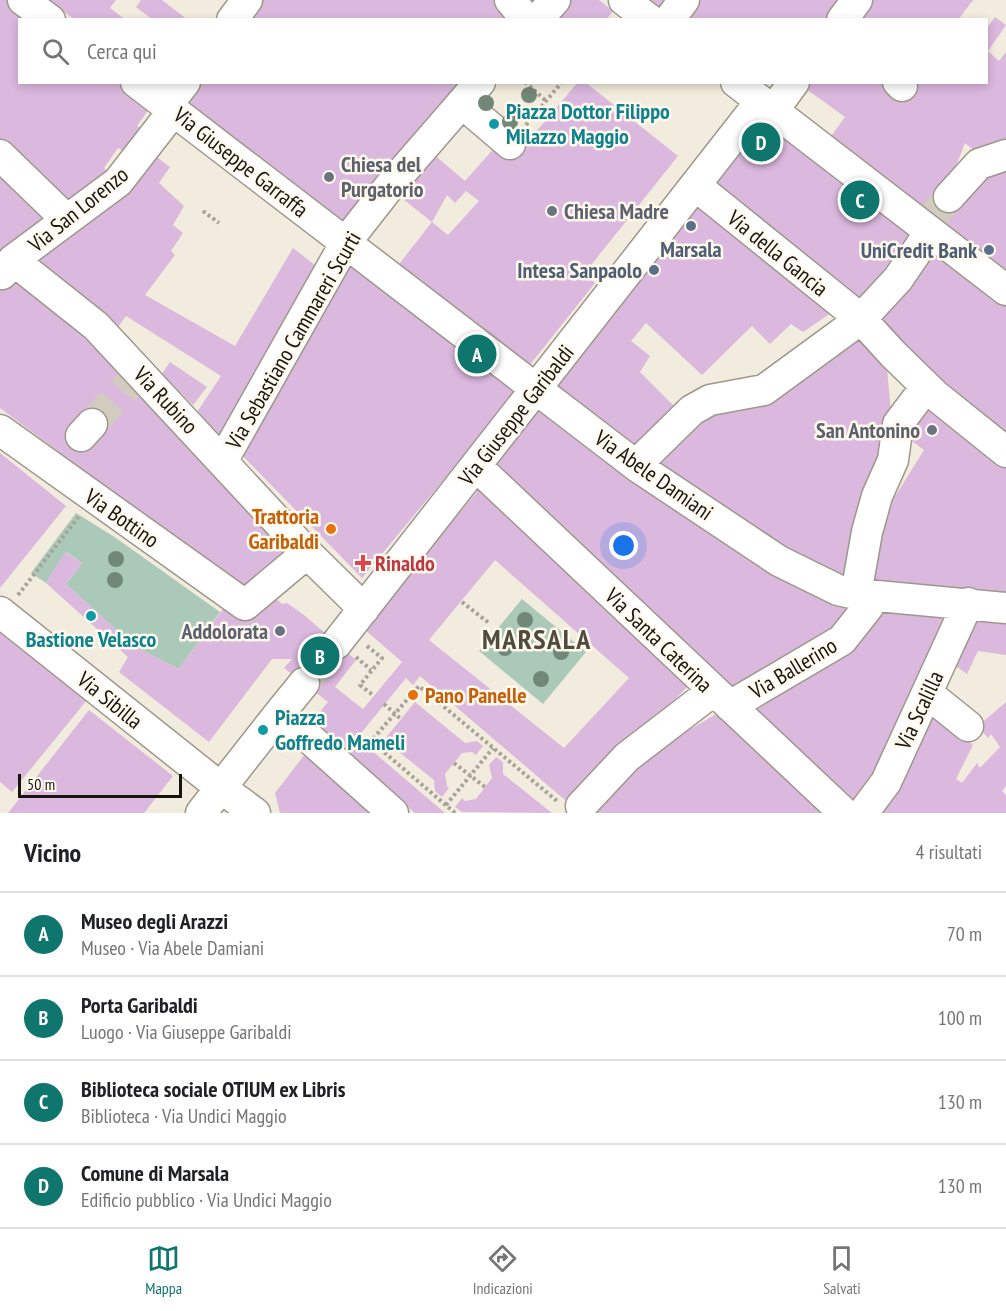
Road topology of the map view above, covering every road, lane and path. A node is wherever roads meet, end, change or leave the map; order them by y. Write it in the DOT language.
graph roads {
  1 [pos="23,0"];
  2 [pos="247,0"];
  3 [pos="510,0"];
  4 [pos="555,0"];
  5 [pos="624,0"];
  6 [pos="684,0"];
  7 [pos="856,0"];
  8 [pos="47,18"];
  9 [pos="234,18"];
  10 [pos="525,18"];
  11 [pos="539,18"];
  12 [pos="647,18"];
  13 [pos="670,18"];
  14 [pos="843,18"];
  15 [pos="141,84"];
  16 [pos="527,84"];
  17 [pos="560,84"];
  18 [pos="739,84"];
  19 [pos="792,84"];
  20 [pos="471,93"];
  21 [pos="175,99"];
  22 [pos="546,101"];
  23 [pos="768,106"];
  24 [pos="510,144"];
  25 [pos="0,155"];
  26 [pos="1006,155"];
  27 [pos="696,186"];
  28 [pos="949,197"];
  29 [pos="203,212"];
  30 [pos="66,219"];
  31 [pos="219,223"];
  32 [pos="927,227"];
  33 [pos="345,242"];
  34 [pos="7,268"];
  35 [pos="1006,290"];
  36 [pos="861,319"];
  37 [pos="926,387"];
  38 [pos="537,389"];
  39 [pos="0,430"];
  40 [pos="1006,452"];
  41 [pos="222,460"];
  42 [pos="476,466"];
  43 [pos="638,466"];
  44 [pos="80,516"];
  45 [pos="307,553"];
  46 [pos="34,576"];
  47 [pos="863,595"];
  48 [pos="462,602"];
  49 [pos="968,603"];
  50 [pos="1006,608"];
  51 [pos="364,609"];
  52 [pos="0,612"];
  53 [pos="489,623"];
  54 [pos="348,642"];
  55 [pos="304,683"];
  56 [pos="927,693"];
  57 [pos="374,696"];
  58 [pos="721,699"];
  59 [pos="384,705"];
  60 [pos="395,714"];
  61 [pos="278,715"];
  62 [pos="401,719"];
  63 [pos="968,726"];
  64 [pos="493,748"];
  65 [pos="454,763"];
  66 [pos="470,776"];
  67 [pos="221,788"];
  68 [pos="485,788"];
  69 [pos="446,805"];
  70 [pos="572,806"];
  71 [pos="201,813"];
  72 [pos="255,813"];
  73 [pos="393,813"];
  74 [pos="455,813"];
  75 [pos="844,813"];
  76 [pos="863,813"];
  1 -- 8 [label="street"];
  2 -- 9 [label="street"];
  3 -- 10 [label="street"];
  4 -- 11 [label="street"];
  5 -- 12 [label="street"];
  6 -- 13 [label="street"];
  7 -- 14 [label="street"];
  15 -- 21 [label="street, Via Giuseppe Garraffa"];
  16 -- 22 [label="path"];
  17 -- 22 [label="path"];
  18 -- 23 [label="street"];
  19 -- 23 [label="street, Via Giuseppe Garibaldi"];
  20 -- 24 [label="street"];
  20 -- 33 [label="street, Via Sebastiano Cammareri Scurti"];
  21 -- 30 [label="street, Via San Lorenzo"];
  21 -- 33 [label="street, Via Giuseppe Garraffa"];
  22 -- 24 [label="path"];
  23 -- 27 [label="street, Via Giuseppe Garibaldi"];
  23 -- 32 [label="street"];
  25 -- 30 [label="street"];
  26 -- 28 [label="street"];
  27 -- 36 [label="street, Via della Gancia"];
  27 -- 38 [label="street, Via Giuseppe Garibaldi"];
  29 -- 31 [label="path"];
  30 -- 34 [label="street, Via San Lorenzo"];
  32 -- 35 [label="street"];
  32 -- 36 [label="street"];
  33 -- 38 [label="street, Via Abele Damiani"];
  33 -- 41 [label="street, Via Sebastiano Cammareri Scurti"];
  34 -- 41 [label="street, Via Rubino"];
  36 -- 37 [label="street, Via della Gancia"];
  36 -- 43 [label="street"];
  37 -- 40 [label="street, Via della Gancia"];
  37 -- 47 [label="street, Via Ballerino"];
  38 -- 42 [label="street, Via Giuseppe Garibaldi"];
  38 -- 43 [label="street, Via Abele Damiani"];
  39 -- 45 [label="street, Via Bottino"];
  41 -- 45 [label="street, Via Rubino"];
  42 -- 51 [label="street, Via Giuseppe Garibaldi"];
  42 -- 58 [label="street, Via Santa Caterina"];
  43 -- 47 [label="street, Via Abele Damiani"];
  44 -- 46 [label="path"];
  45 -- 51 [label="street, Via Rubino"];
  47 -- 49 [label="street, Via Abele Damiani"];
  47 -- 58 [label="street, Via Ballerino"];
  48 -- 53 [label="path"];
  49 -- 50 [label="street, Via Abele Damiani"];
  49 -- 56 [label="street, Via Scalilla"];
  51 -- 54 [label="street, Via Giuseppe Garibaldi"];
  52 -- 67 [label="street, Via Sibilla"];
  54 -- 57 [label="path"];
  55 -- 61 [label="street"];
  56 -- 63 [label="street"];
  56 -- 76 [label="street, Via Scalilla"];
  58 -- 70 [label="street, Via Ballerino"];
  58 -- 75 [label="street, Via Santa Caterina"];
  59 -- 60 [label="path"];
  60 -- 62 [label="path"];
  60 -- 64 [label="path"];
  60 -- 69 [label="path"];
  61 -- 67 [label="street"];
  61 -- 73 [label="street"];
  64 -- 66 [label="path"];
  64 -- 70 [label="path"];
  65 -- 66 [label="path"];
  66 -- 68 [label="path"];
  66 -- 69 [label="path"];
  67 -- 71 [label="street"];
  67 -- 72 [label="street, Via Sibilla"];
  69 -- 74 [label="path"];
}
